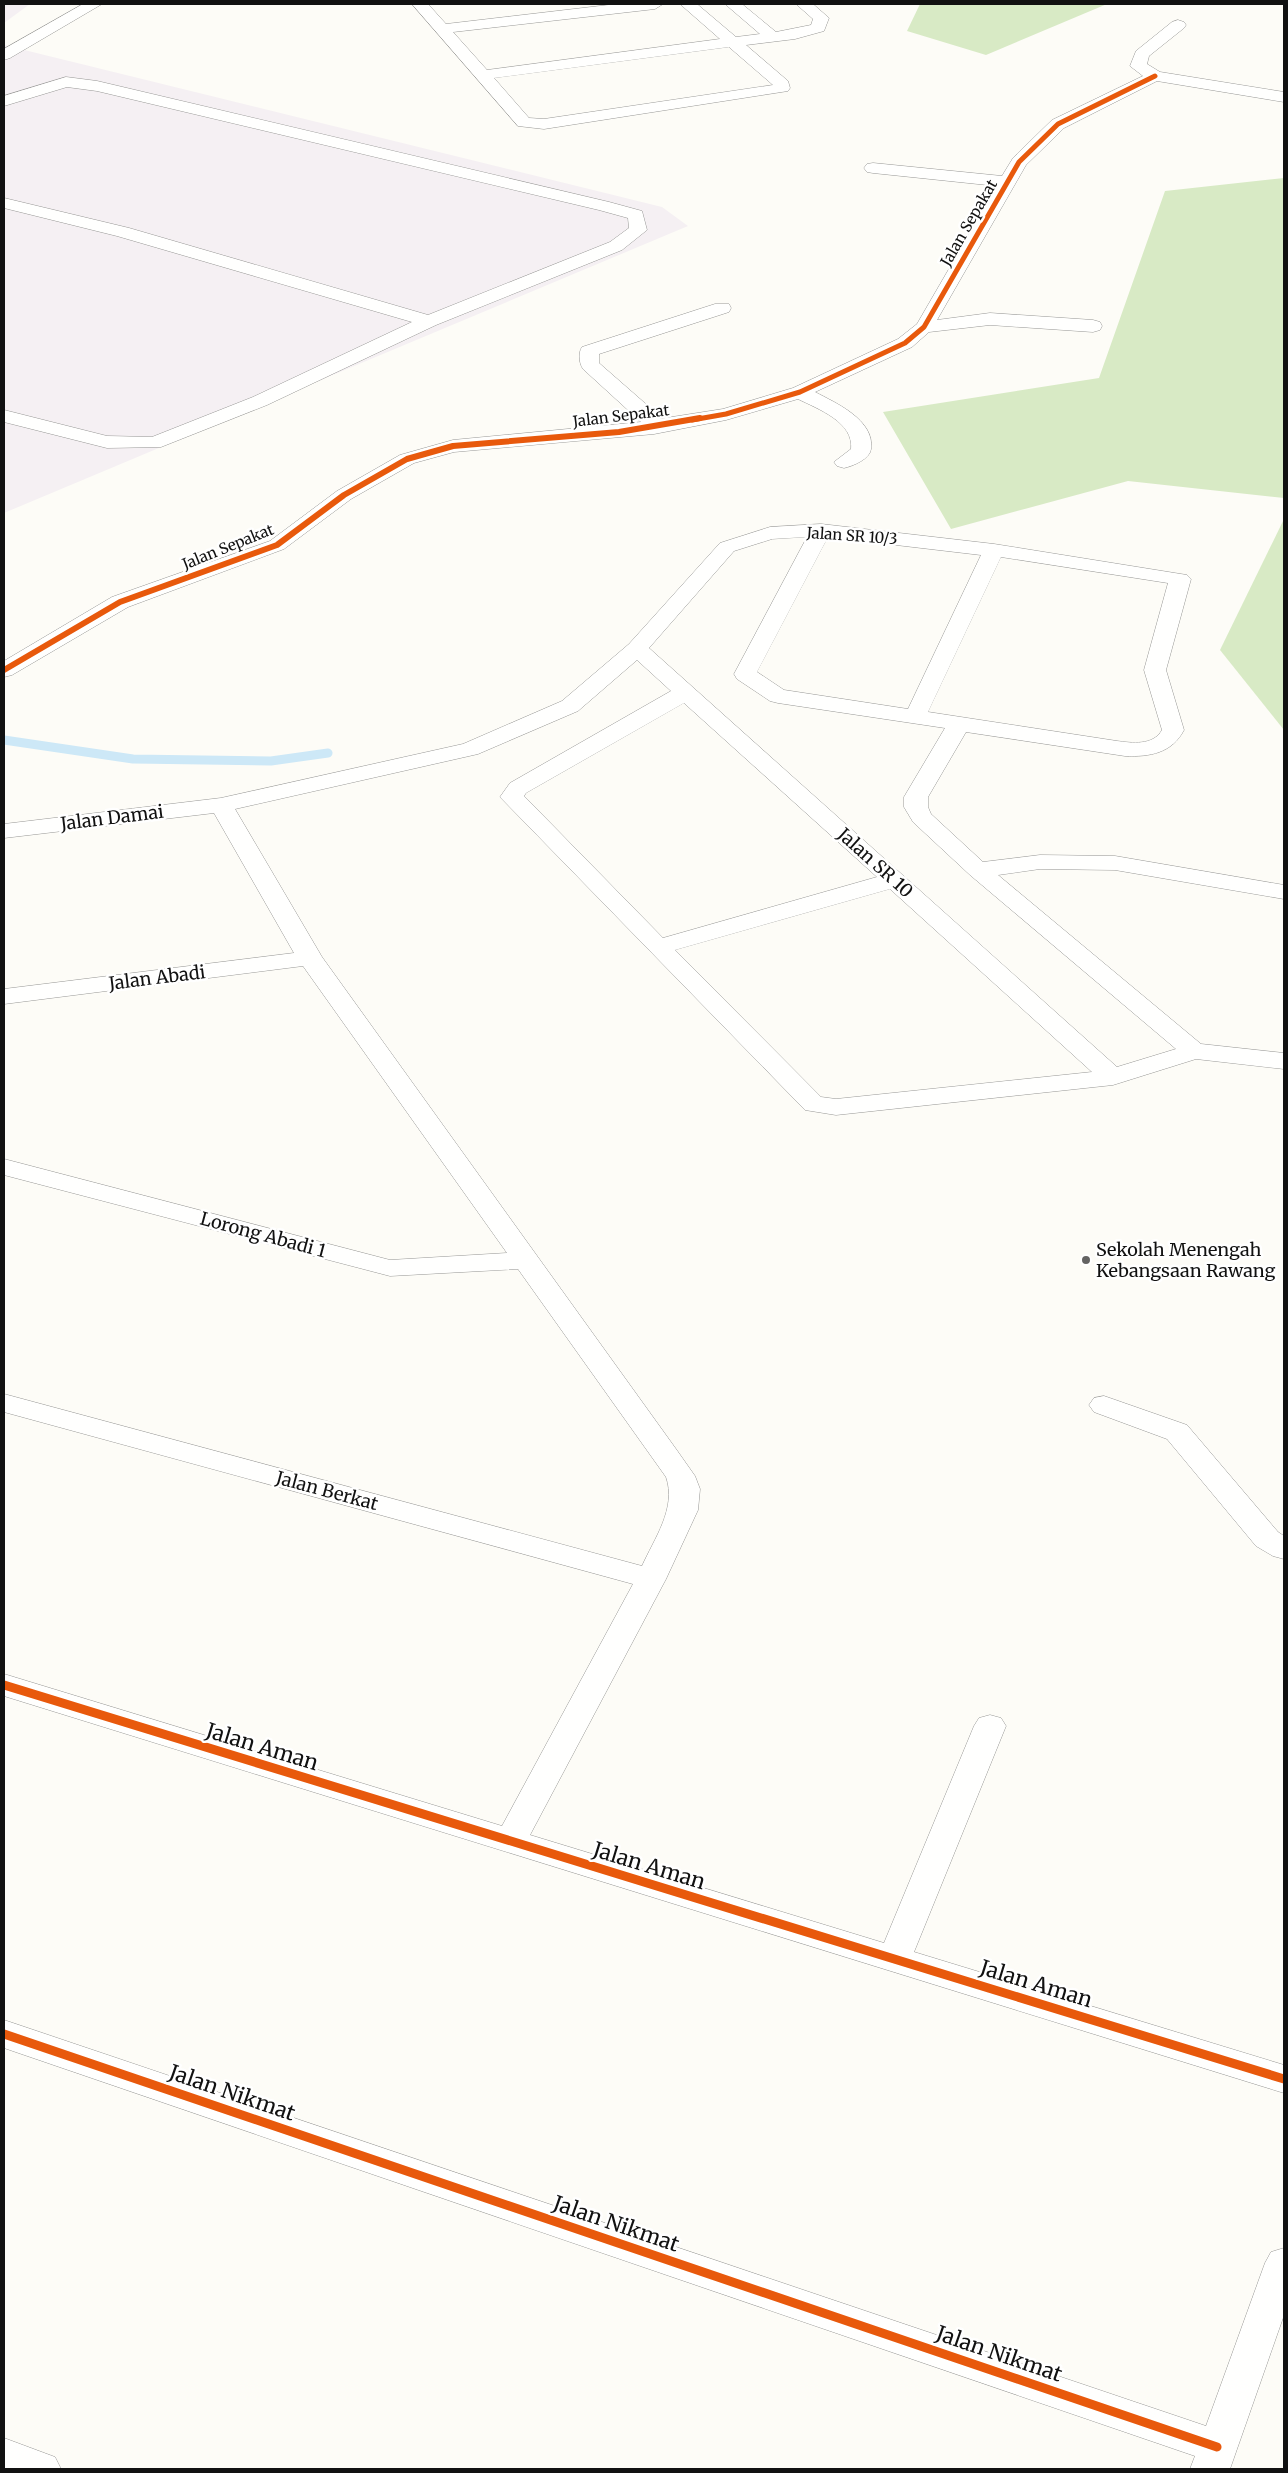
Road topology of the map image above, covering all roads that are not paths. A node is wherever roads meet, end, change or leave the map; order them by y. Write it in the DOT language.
graph roads {
  1 [pos="94,4"];
  2 [pos="420,4"];
  3 [pos="655,4"];
  4 [pos="688,4"];
  5 [pos="733,4"];
  6 [pos="804,4"];
  7 [pos="1178,25"];
  8 [pos="441,29"];
  9 [pos="773,37"];
  10 [pos="735,42"];
  11 [pos="4,55"];
  12 [pos="482,75"];
  13 [pos="1155,76"];
  14 [pos="1282,94"];
  15 [pos="4,101"];
  16 [pos="874,168"];
  17 [pos="1008,182"];
  18 [pos="4,203"];
  19 [pos="722,308"];
  20 [pos="428,321"];
  21 [pos="1093,326"];
  22 [pos="924,327"];
  23 [pos="800,392"];
  24 [pos="4,416"];
  25 [pos="654,428"];
  26 [pos="844,462"];
  27 [pos="821,530"];
  28 [pos="994,550"];
  29 [pos="637,648"];
  30 [pos="4,670"];
  31 [pos="686,692"];
  32 [pos="915,717"];
  33 [pos="959,724"];
  34 [pos="221,805"];
  35 [pos="4,831"];
  36 [pos="978,870"];
  37 [pos="894,880"];
  38 [pos="1284,892"];
  39 [pos="658,947"];
  40 [pos="310,958"];
  41 [pos="4,997"];
  42 [pos="1194,1051"];
  43 [pos="1284,1061"];
  44 [pos="1112,1076"];
  45 [pos="4,1167"];
  46 [pos="526,1260"];
  47 [pos="4,1402"];
  48 [pos="1104,1405"];
  49 [pos="1284,1549"];
  50 [pos="651,1579"];
  51 [pos="4,1685"];
  52 [pos="990,1726"];
  53 [pos="510,1841"];
  54 [pos="894,1959"];
  55 [pos="4,2034"];
  56 [pos="1284,2079"];
  57 [pos="1284,2263"];
  58 [pos="4,2455"];
  59 [pos="1213,2458"];
  60 [pos="41,2469"];
  1 -- 11 [label="street"];
  2 -- 8 [label="street"];
  3 -- 8 [label="street"];
  4 -- 10 [label="street"];
  5 -- 9 [label="street"];
  6 -- 9 [label="street"];
  7 -- 13 [label="street"];
  8 -- 12 [label="street"];
  9 -- 10 [label="street"];
  10 -- 12 [label="street"];
  10 -- 12 [label="street"];
  13 -- 14 [label="street"];
  13 -- 17 [label="street, Jalan Sepakat"];
  15 -- 20 [label="street"];
  16 -- 17 [label="street"];
  17 -- 22 [label="street, Jalan Sepakat"];
  18 -- 20 [label="street"];
  19 -- 25 [label="street"];
  20 -- 24 [label="street"];
  21 -- 22 [label="street"];
  22 -- 23 [label="street, Jalan Sepakat"];
  23 -- 25 [label="street, Jalan Sepakat"];
  23 -- 26 [label="street"];
  25 -- 30 [label="street, Jalan Sepakat"];
  27 -- 28 [label="street, Jalan SR 10/3"];
  27 -- 29 [label="street, Jalan SR 10/3"];
  27 -- 32 [label="street"];
  28 -- 32 [label="street"];
  28 -- 33 [label="street, Jalan SR 10/3"];
  29 -- 31 [label="street, Jalan SR 10"];
  29 -- 34 [label="street, Jalan SR 10/3"];
  31 -- 37 [label="street, Jalan SR 10"];
  31 -- 39 [label="street"];
  32 -- 33 [label="street"];
  33 -- 36 [label="street"];
  34 -- 35 [label="street, Jalan Damai"];
  34 -- 40 [label="street"];
  36 -- 38 [label="street"];
  36 -- 42 [label="street"];
  37 -- 39 [label="street"];
  37 -- 44 [label="street, Jalan SR 10"];
  39 -- 44 [label="street"];
  40 -- 41 [label="street, Jalan Abadi"];
  40 -- 46 [label="street"];
  42 -- 43 [label="street"];
  42 -- 44 [label="street"];
  45 -- 46 [label="street, Lorong Abadi 1"];
  46 -- 50 [label="street"];
  47 -- 50 [label="street, Jalan Berkat"];
  48 -- 49 [label="street"];
  50 -- 53 [label="street"];
  51 -- 53 [label="street, Jalan Aman"];
  52 -- 54 [label="street"];
  53 -- 54 [label="street, Jalan Aman"];
  54 -- 56 [label="street, Jalan Aman"];
  55 -- 59 [label="street, Jalan Nikmat"];
  57 -- 59 [label="street"];
  58 -- 60 [label="street"];
}
